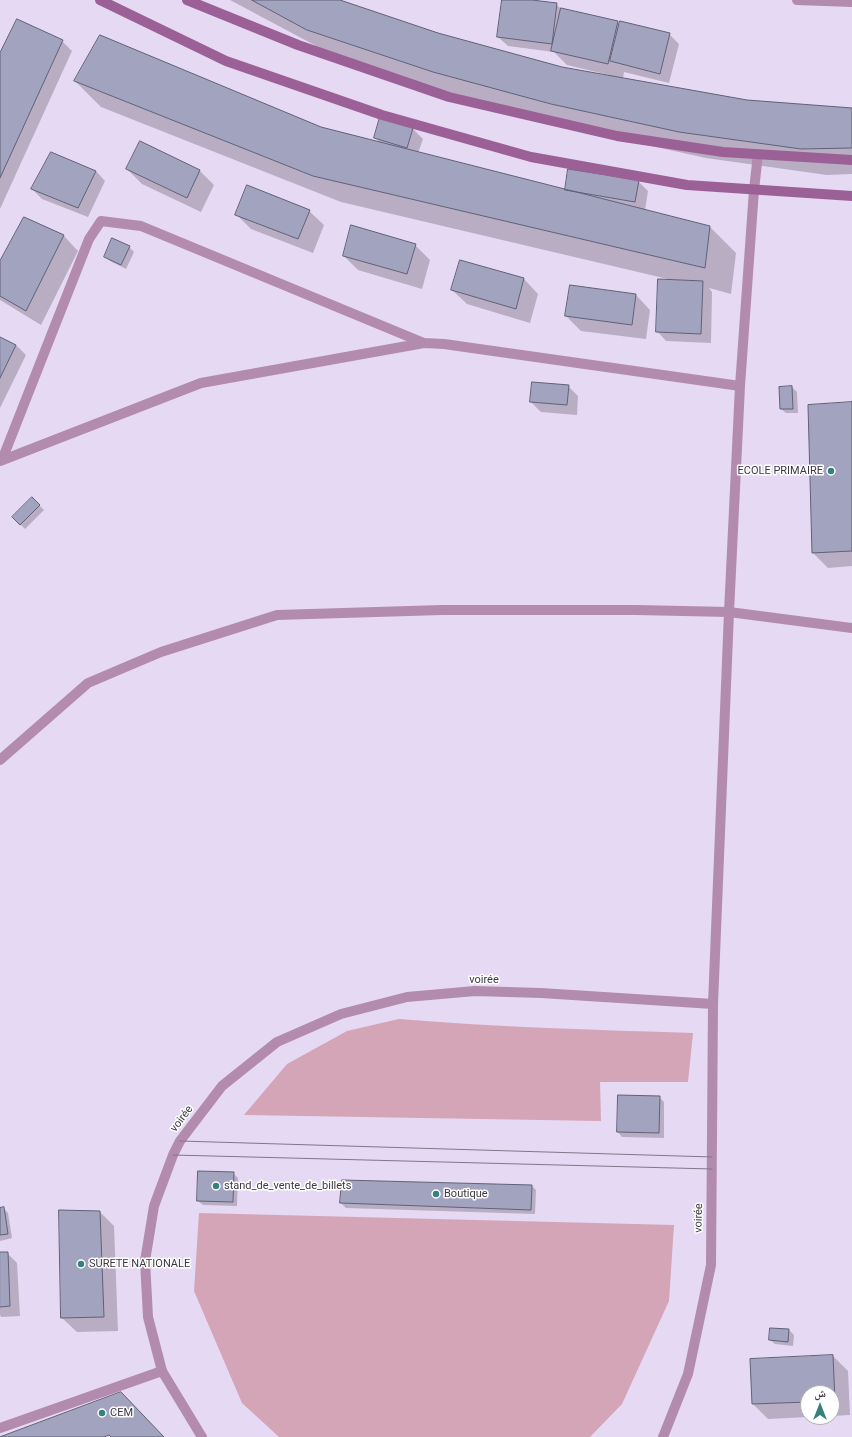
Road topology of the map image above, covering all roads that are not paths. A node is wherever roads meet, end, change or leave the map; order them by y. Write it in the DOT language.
graph roads {
  1 [pos="100,0"];
  2 [pos="187,0"];
  3 [pos="797,0"];
  4 [pos="852,2"];
  5 [pos="758,154"];
  6 [pos="852,160"];
  7 [pos="754,190"];
  8 [pos="852,196"];
  9 [pos="424,344"];
  10 [pos="740,386"];
  11 [pos="1,461"];
  12 [pos="729,612"];
  13 [pos="852,628"];
  14 [pos="0,760"];
  15 [pos="713,1004"];
  16 [pos="162,1371"];
  17 [pos="0,1428"];
  18 [pos="202,1437"];
  19 [pos="662,1437"];
  1 -- 7 [label="main road"];
  2 -- 5 [label="main road"];
  3 -- 4 [label="street"];
  5 -- 6 [label="main road"];
  5 -- 7 [label="street"];
  7 -- 8 [label="main road"];
  7 -- 10 [label="street"];
  9 -- 10 [label="street"];
  9 -- 11 [label="street"];
  9 -- 11 [label="street"];
  10 -- 12 [label="street"];
  12 -- 13 [label="street"];
  12 -- 14 [label="street"];
  12 -- 15 [label="street"];
  15 -- 16 [label="street, voirée"];
  15 -- 19 [label="street, voirée"];
  16 -- 17 [label="street"];
  16 -- 18 [label="street, voirée"];
}
